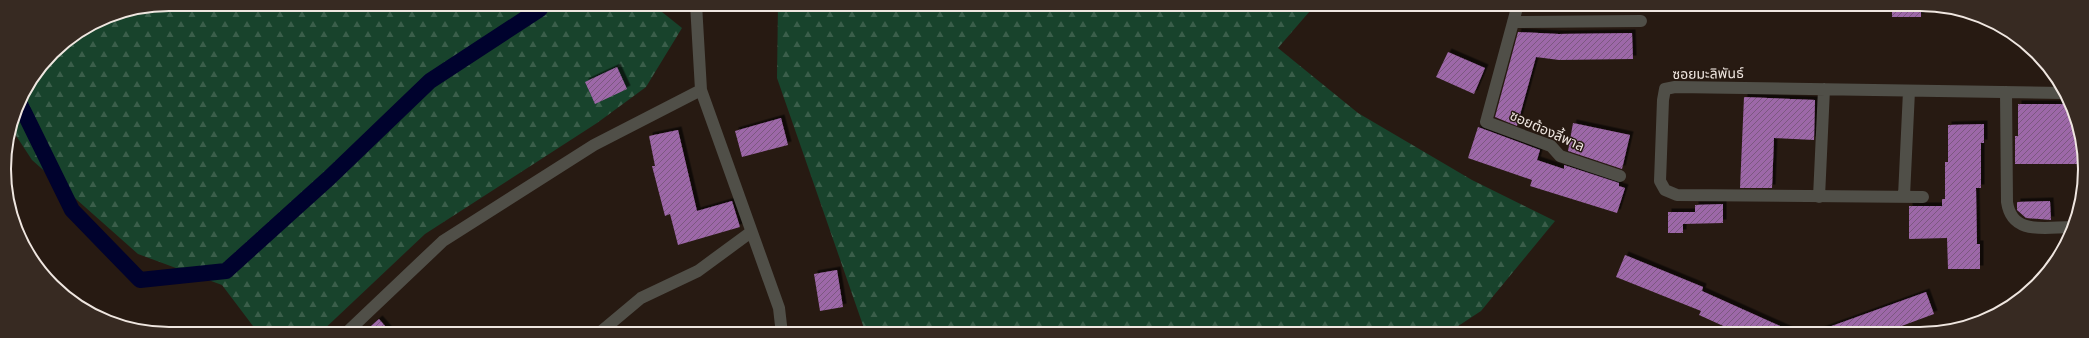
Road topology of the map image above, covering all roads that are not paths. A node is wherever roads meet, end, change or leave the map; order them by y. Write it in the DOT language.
graph roads {
  1 [pos="696,11"];
  2 [pos="1516,11"];
  3 [pos="1641,21"];
  4 [pos="1513,22"];
  5 [pos="700,90"];
  6 [pos="1824,90"];
  7 [pos="1909,91"];
  8 [pos="2006,92"];
  9 [pos="2059,93"];
  10 [pos="1620,176"];
  11 [pos="1819,196"];
  12 [pos="1904,196"];
  13 [pos="1923,197"];
  14 [pos="2067,227"];
  15 [pos="751,232"];
  16 [pos="352,327"];
  17 [pos="606,327"];
  18 [pos="781,327"];
  1 -- 5 [label="street"];
  2 -- 4 [label="street, ซอยต้องลี้พาล"];
  3 -- 4 [label="street"];
  4 -- 10 [label="street, ซอยต้องลี้พาล"];
  5 -- 15 [label="street"];
  5 -- 16 [label="street"];
  6 -- 7 [label="street, ซอยมะลิพันธ์"];
  6 -- 11 [label="street"];
  6 -- 11 [label="street, ซอยมะลิพันธ์"];
  7 -- 8 [label="street, ซอยมะลิพันธ์"];
  7 -- 12 [label="street"];
  8 -- 9 [label="street, ซอยมะลิพันธ์"];
  8 -- 14 [label="street"];
  11 -- 12 [label="street, ซอยมะลิพันธ์"];
  12 -- 13 [label="street, ซอยมะลิพันธ์"];
  15 -- 17 [label="street"];
  15 -- 18 [label="street"];
}
